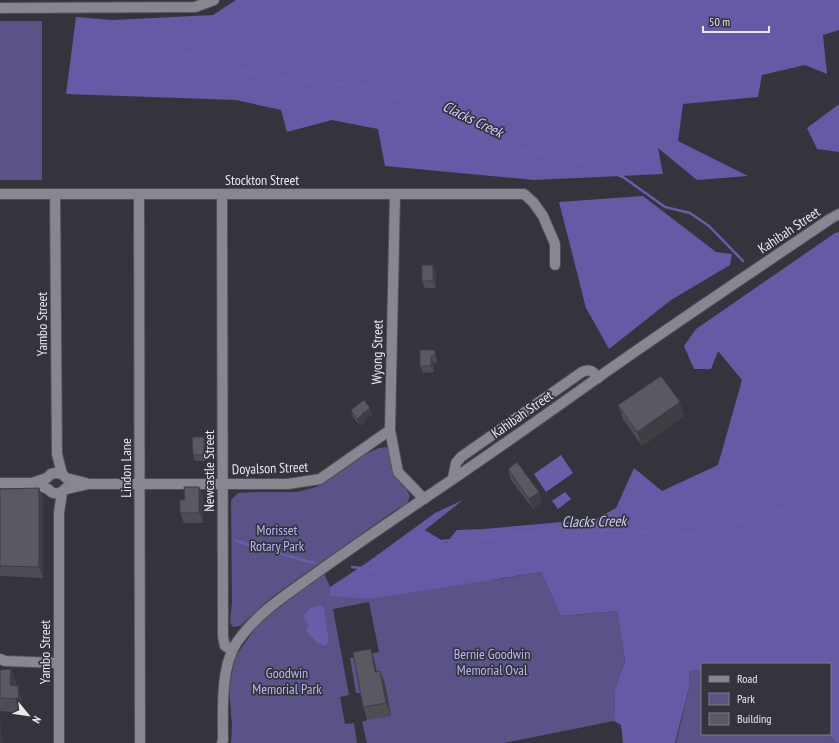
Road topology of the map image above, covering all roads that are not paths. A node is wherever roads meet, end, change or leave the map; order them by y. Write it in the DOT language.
graph roads {
  1 [pos="214,0"];
  2 [pos="0,8"];
  3 [pos="0,194"];
  4 [pos="55,194"];
  5 [pos="139,194"];
  6 [pos="222,194"];
  7 [pos="395,194"];
  8 [pos="839,214"];
  9 [pos="555,265"];
  10 [pos="598,378"];
  11 [pos="390,430"];
  12 [pos="57,454"];
  13 [pos="49,476"];
  14 [pos="453,478"];
  15 [pos="0,483"];
  16 [pos="32,483"];
  17 [pos="140,484"];
  18 [pos="223,484"];
  19 [pos="59,486"];
  20 [pos="424,499"];
  21 [pos="232,650"];
  22 [pos="0,659"];
  23 [pos="59,663"];
  24 [pos="59,743"];
  25 [pos="140,743"];
  26 [pos="222,743"];
  1 -- 2 [label="street"];
  3 -- 4 [label="street, Stockton Street"];
  4 -- 5 [label="street, Stockton Street"];
  4 -- 12 [label="street, Yambo Street"];
  5 -- 6 [label="street, Stockton Street"];
  5 -- 17 [label="street, Lindon Lane"];
  6 -- 7 [label="street, Stockton Street"];
  6 -- 18 [label="street, Newcastle Street"];
  7 -- 9 [label="street, Stockton Street"];
  7 -- 11 [label="street, Wyong Street"];
  8 -- 10 [label="street, Kahibah Street"];
  10 -- 14 [label="street, Kahibah Street"];
  10 -- 14 [label="street"];
  11 -- 18 [label="street, Doyalson Street"];
  11 -- 20 [label="street, Wyong Street"];
  12 -- 13 [label="street, Yambo Street"];
  12 -- 19 [label="street, Yambo Street"];
  13 -- 16 [label="street, Doyalson Street"];
  13 -- 19 [label="street, Doyalson Street"];
  13 -- 19 [label="street"];
  14 -- 20 [label="street, Kahibah Street"];
  15 -- 16 [label="street, Doyalson Street"];
  16 -- 19 [label="street, Doyalson Street"];
  17 -- 18 [label="street, Doyalson Street"];
  17 -- 19 [label="street, Doyalson Street"];
  17 -- 25 [label="street, Lindon Lane"];
  18 -- 21 [label="street, Newcastle Street"];
  19 -- 23 [label="street, Yambo Street"];
  20 -- 21 [label="street, Kahibah Street"];
  21 -- 26 [label="street"];
  22 -- 23 [label="street"];
  23 -- 24 [label="street, Yambo Street"];
}
